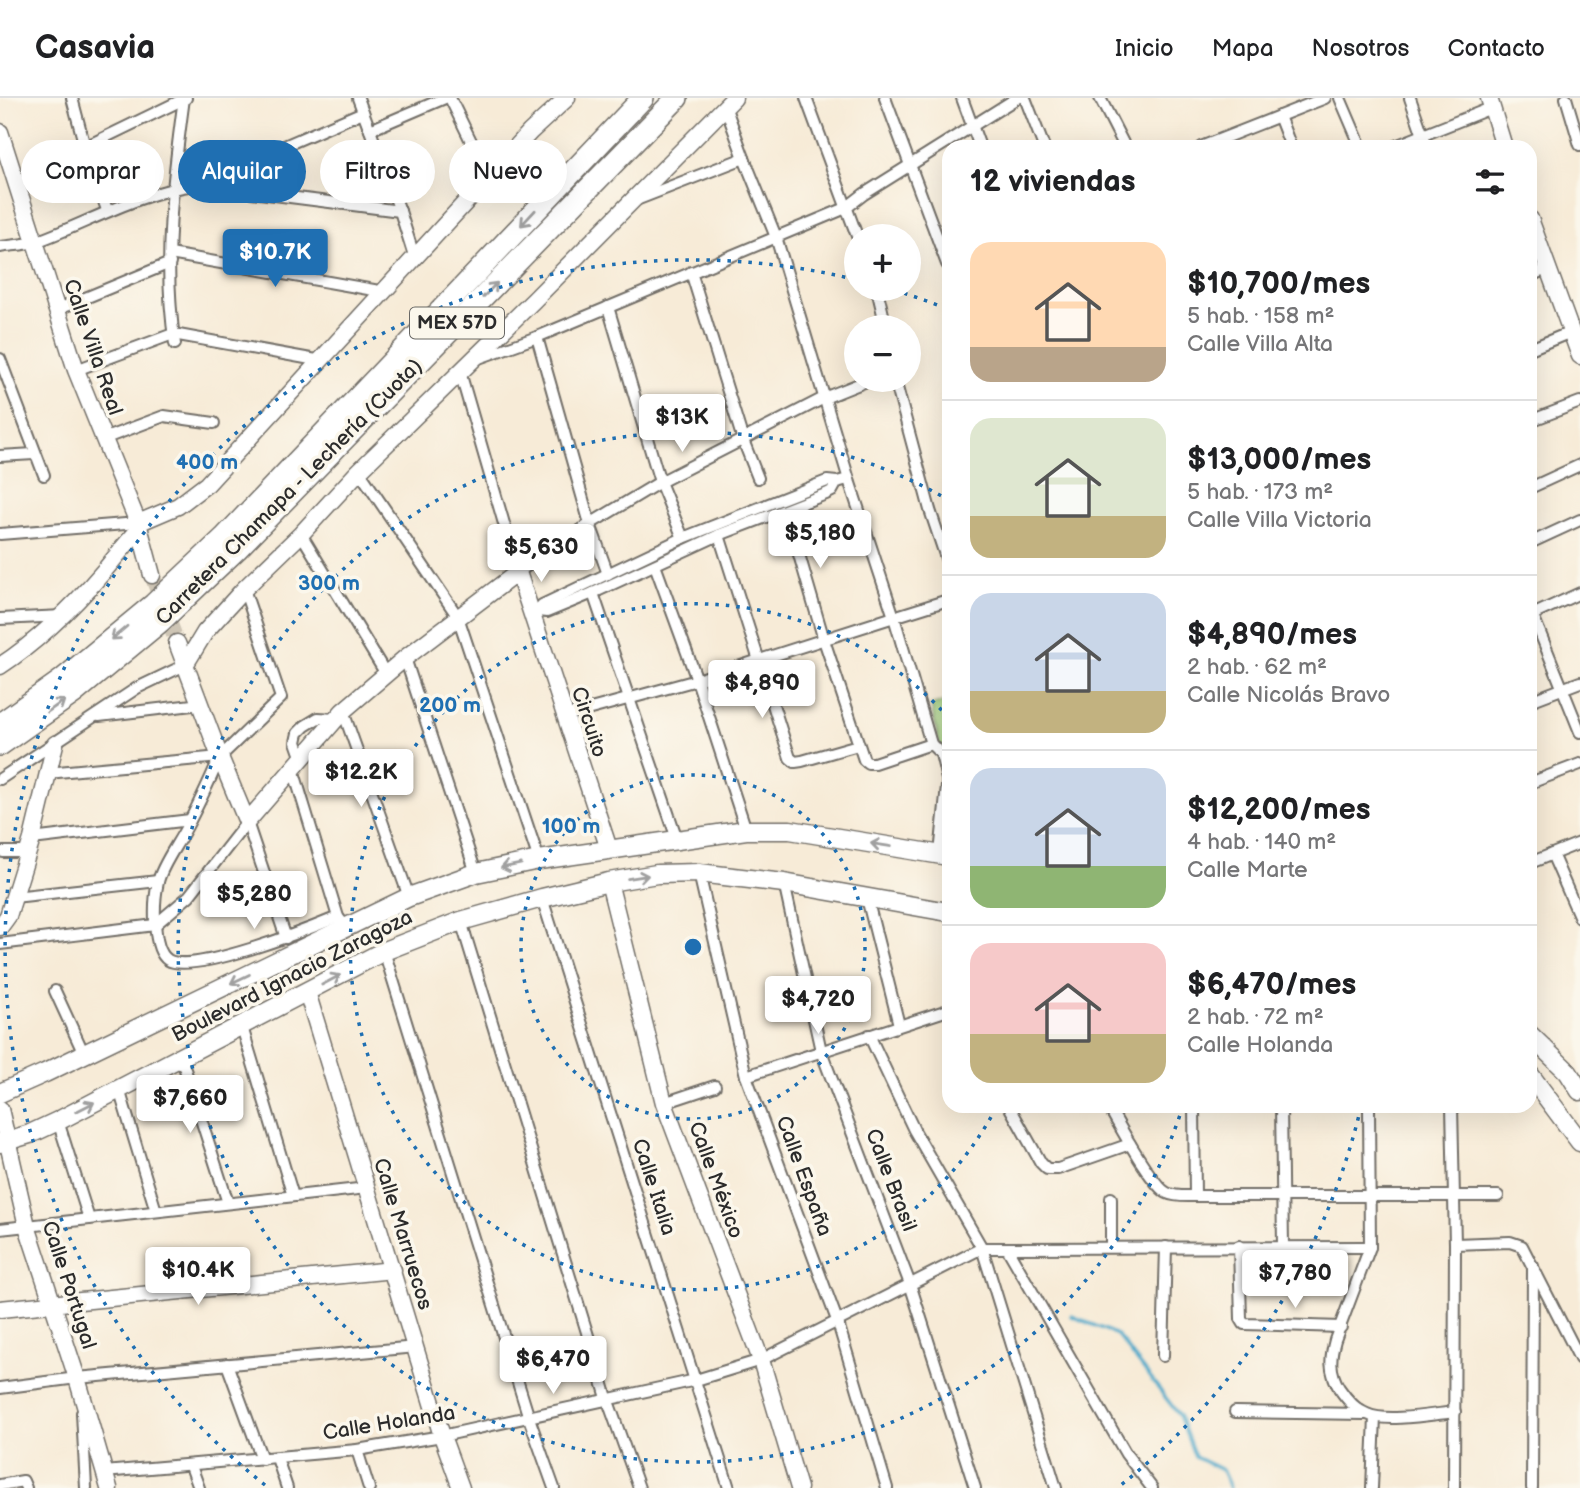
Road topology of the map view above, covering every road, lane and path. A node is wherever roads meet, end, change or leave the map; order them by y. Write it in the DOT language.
graph roads {
  1 [pos="72,98"];
  2 [pos="185,98"];
  3 [pos="358,98"];
  4 [pos="448,98"];
  5 [pos="567,98"];
  6 [pos="643,98"];
  7 [pos="677,98"];
  8 [pos="806,98"];
  9 [pos="886,98"];
  10 [pos="962,98"];
  11 [pos="1017,98"];
  12 [pos="1025,98"];
  13 [pos="1100,98"];
  14 [pos="1325,98"];
  15 [pos="1340,98"];
  16 [pos="1410,98"];
  17 [pos="1566,98"];
  18 [pos="1489,101"];
  19 [pos="730,102"];
  20 [pos="363,112"];
  21 [pos="1279,117"];
  22 [pos="972,126"];
  23 [pos="370,130"];
  24 [pos="0,132"];
  25 [pos="1423,135"];
  26 [pos="83,140"];
  27 [pos="101,140"];
  28 [pos="298,140"];
  29 [pos="470,140"];
  30 [pos="523,140"];
  31 [pos="950,140"];
  32 [pos="977,140"];
  33 [pos="1041,140"];
  34 [pos="1121,140"];
  35 [pos="1230,140"];
  36 [pos="1288,140"];
  37 [pos="1358,140"];
  38 [pos="1410,140"];
  39 [pos="1425,140"];
  40 [pos="1502,140"];
  41 [pos="942,145"];
  42 [pos="1580,145"];
  43 [pos="744,158"];
  44 [pos="911,164"];
  45 [pos="178,187"];
  46 [pos="173,188"];
  47 [pos="306,199"];
  48 [pos="105,203"];
  49 [pos="466,203"];
  50 [pos="627,204"];
  51 [pos="846,208"];
  52 [pos="107,210"];
  53 [pos="400,211"];
  54 [pos="852,224"];
  55 [pos="776,237"];
  56 [pos="1537,240"];
  57 [pos="36,242"];
  58 [pos="0,247"];
  59 [pos="942,250"];
  60 [pos="170,259"];
  61 [pos="415,260"];
  62 [pos="1547,269"];
  63 [pos="691,272"];
  64 [pos="1537,273"];
  65 [pos="385,292"];
  66 [pos="608,307"];
  67 [pos="56,310"];
  68 [pos="537,337"];
  69 [pos="174,339"];
  70 [pos="1577,344"];
  71 [pos="1537,348"];
  72 [pos="0,359"];
  73 [pos="322,361"];
  74 [pos="466,367"];
  75 [pos="76,369"];
  76 [pos="4,382"];
  77 [pos="844,390"];
  78 [pos="898,392"];
  79 [pos="824,398"];
  80 [pos="1580,402"];
  81 [pos="1537,418"];
  82 [pos="214,423"];
  83 [pos="103,439"];
  84 [pos="743,440"];
  85 [pos="34,454"];
  86 [pos="0,456"];
  87 [pos="1580,466"];
  88 [pos="359,471"];
  89 [pos="44,475"];
  90 [pos="758,478"];
  91 [pos="843,481"];
  92 [pos="660,482"];
  93 [pos="1537,485"];
  94 [pos="786,510"];
  95 [pos="1580,520"];
  96 [pos="590,524"];
  97 [pos="139,527"];
  98 [pos="0,534"];
  99 [pos="301,534"];
  100 [pos="719,535"];
  101 [pos="682,538"];
  102 [pos="1537,540"];
  103 [pos="942,546"];
  104 [pos="655,565"];
  105 [pos="518,572"];
  106 [pos="608,574"];
  107 [pos="152,575"];
  108 [pos="244,589"];
  109 [pos="593,593"];
  110 [pos="1580,593"];
  111 [pos="942,602"];
  112 [pos="1537,610"];
  113 [pos="533,612"];
  114 [pos="63,616"];
  115 [pos="897,616"];
  116 [pos="458,617"];
  117 [pos="0,619"];
  118 [pos="1537,629"];
  119 [pos="824,640"];
  120 [pos="177,643"];
  121 [pos="405,658"];
  122 [pos="760,660"];
  123 [pos="185,664"];
  124 [pos="0,666"];
  125 [pos="387,674"];
  126 [pos="696,680"];
  127 [pos="1580,682"];
  128 [pos="1562,688"];
  129 [pos="630,697"];
  130 [pos="1537,698"];
  131 [pos="201,705"];
  132 [pos="340,715"];
  133 [pos="98,716"];
  134 [pos="565,716"];
  135 [pos="0,724"];
  136 [pos="1580,732"];
  137 [pos="55,744"];
  138 [pos="931,744"];
  139 [pos="0,745"];
  140 [pos="858,745"];
  141 [pos="220,757"];
  142 [pos="942,757"];
  143 [pos="298,764"];
  144 [pos="1580,764"];
  145 [pos="47,773"];
  146 [pos="0,779"];
  147 [pos="1537,780"];
  148 [pos="190,820"];
  149 [pos="247,822"];
  150 [pos="746,830"];
  151 [pos="677,839"];
  152 [pos="1580,843"];
  153 [pos="30,846"];
  154 [pos="609,849"];
  155 [pos="4,852"];
  156 [pos="1552,854"];
  157 [pos="942,855"];
  158 [pos="539,860"];
  159 [pos="1537,860"];
  160 [pos="476,873"];
  161 [pos="699,873"];
  162 [pos="158,881"];
  163 [pos="609,882"];
  164 [pos="784,883"];
  165 [pos="14,897"];
  166 [pos="409,897"];
  167 [pos="542,898"];
  168 [pos="867,898"];
  169 [pos="942,911"];
  170 [pos="1580,918"];
  171 [pos="461,921"];
  172 [pos="342,922"];
  173 [pos="155,925"];
  174 [pos="0,927"];
  175 [pos="286,937"];
  176 [pos="0,944"];
  177 [pos="384,951"];
  178 [pos="55,991"];
  179 [pos="307,992"];
  180 [pos="942,1012"];
  181 [pos="899,1025"];
  182 [pos="242,1027"];
  183 [pos="869,1035"];
  184 [pos="1537,1042"];
  185 [pos="821,1051"];
  186 [pos="84,1055"];
  187 [pos="181,1057"];
  188 [pos="746,1076"];
  189 [pos="1537,1084"];
  190 [pos="715,1086"];
  191 [pos="119,1089"];
  192 [pos="1580,1091"];
  193 [pos="0,1093"];
  194 [pos="664,1102"];
  195 [pos="0,1109"];
  196 [pos="1013,1113"];
  197 [pos="1112,1113"];
  198 [pos="1194,1113"];
  199 [pos="1281,1113"];
  200 [pos="1369,1113"];
  201 [pos="1452,1113"];
  202 [pos="58,1121"];
  203 [pos="3,1142"];
  204 [pos="1580,1142"];
  205 [pos="1130,1144"];
  206 [pos="367,1188"];
  207 [pos="293,1196"];
  208 [pos="1195,1196"];
  209 [pos="1282,1196"];
  210 [pos="1370,1196"];
  211 [pos="1452,1196"];
  212 [pos="1498,1196"];
  213 [pos="1111,1198"];
  214 [pos="229,1203"];
  215 [pos="156,1211"];
  216 [pos="89,1219"];
  217 [pos="27,1226"];
  218 [pos="0,1229"];
  219 [pos="1455,1244"];
  220 [pos="1283,1246"];
  221 [pos="1111,1247"];
  222 [pos="1166,1247"];
  223 [pos="1239,1247"];
  224 [pos="1370,1247"];
  225 [pos="982,1248"];
  226 [pos="1007,1248"];
  227 [pos="1533,1266"];
  228 [pos="393,1270"];
  229 [pos="910,1284"];
  230 [pos="52,1303"];
  231 [pos="0,1310"];
  232 [pos="838,1323"];
  233 [pos="1341,1326"];
  234 [pos="415,1347"];
  235 [pos="1163,1356"];
  236 [pos="1580,1359"];
  237 [pos="761,1360"];
  238 [pos="226,1364"];
  239 [pos="696,1380"];
  240 [pos="78,1382"];
  241 [pos="0,1388"];
  242 [pos="608,1401"];
  243 [pos="1235,1412"];
  244 [pos="1455,1412"];
  245 [pos="1370,1415"];
  246 [pos="529,1418"];
  247 [pos="442,1436"];
  248 [pos="358,1450"];
  249 [pos="277,1458"];
  250 [pos="262,1459"];
  251 [pos="191,1466"];
  252 [pos="104,1472"];
  253 [pos="25,1484"];
  254 [pos="0,1485"];
  255 [pos="86,1488"];
  256 [pos="109,1488"];
  257 [pos="199,1488"];
  258 [pos="287,1488"];
  259 [pos="369,1488"];
  260 [pos="461,1488"];
  261 [pos="554,1488"];
  262 [pos="639,1488"];
  263 [pos="729,1488"];
  264 [pos="799,1488"];
  265 [pos="887,1488"];
  266 [pos="975,1488"];
  267 [pos="1056,1488"];
  268 [pos="1153,1488"];
  269 [pos="1372,1488"];
  270 [pos="1454,1488"];
  271 [pos="1532,1488"];
  1 -- 26 [label="street"];
  2 -- 27 [label="street"];
  2 -- 46 [label="street"];
  3 -- 20 [label="street"];
  4 -- 23 [label="street"];
  4 -- 29 [label="street"];
  5 -- 30 [label="street"];
  6 -- 135 [label="highway, Carretera Chamapa - Lechería (Cuota) / MEX 57D, one-way"];
  139 -- 7 [label="highway, Carretera Chamapa - Lechería (Cuota) / MEX 57D, one-way"];
  8 -- 51 [label="street"];
  9 -- 44 [label="street"];
  10 -- 22 [label="street"];
  11 -- 22 [label="street"];
  12 -- 33 [label="street"];
  13 -- 34 [label="street"];
  14 -- 21 [label="street"];
  15 -- 37 [label="street"];
  16 -- 25 [label="street"];
  17 -- 42 [label="street"];
  18 -- 25 [label="street"];
  18 -- 40 [label="street"];
  19 -- 43 [label="street"];
  19 -- 50 [label="street"];
  20 -- 23 [label="street"];
  20 -- 28 [label="street"];
  21 -- 35 [label="street"];
  21 -- 36 [label="street"];
  22 -- 31 [label="street"];
  22 -- 32 [label="street"];
  23 -- 53 [label="street"];
  24 -- 57 [label="street, Calle Villa Real"];
  25 -- 38 [label="street"];
  25 -- 39 [label="street"];
  41 -- 44 [label="street"];
  43 -- 50 [label="street"];
  43 -- 55 [label="street"];
  44 -- 51 [label="street"];
  44 -- 59 [label="street"];
  45 -- 46 [label="street"];
  46 -- 52 [label="street"];
  46 -- 60 [label="street"];
  47 -- 53 [label="street"];
  48 -- 52 [label="street"];
  49 -- 61 [label="street"];
  50 -- 74 [label="street"];
  51 -- 54 [label="street"];
  51 -- 55 [label="street"];
  52 -- 57 [label="street"];
  53 -- 61 [label="street"];
  55 -- 63 [label="street"];
  55 -- 79 [label="street"];
  56 -- 62 [label="street"];
  57 -- 58 [label="street"];
  57 -- 67 [label="street, Calle Villa Real"];
  60 -- 65 [label="street"];
  60 -- 67 [label="street"];
  60 -- 69 [label="street"];
  61 -- 65 [label="street"];
  62 -- 64 [label="street"];
  62 -- 70 [label="street"];
  63 -- 66 [label="street"];
  63 -- 84 [label="street"];
  65 -- 73 [label="street"];
  66 -- 68 [label="street"];
  66 -- 92 [label="street"];
  67 -- 75 [label="street, Calle Villa Real"];
  68 -- 74 [label="street"];
  68 -- 96 [label="street"];
  69 -- 73 [label="street"];
  69 -- 75 [label="street"];
  70 -- 71 [label="street"];
  72 -- 76 [label="street"];
  73 -- 97 [label="street"];
  74 -- 88 [label="street"];
  74 -- 105 [label="street"];
  75 -- 83 [label="street, Calle Villa Real"];
  76 -- 85 [label="street"];
  77 -- 79 [label="street"];
  78 -- 103 [label="street"];
  79 -- 84 [label="street"];
  79 -- 91 [label="street"];
  80 -- 81 [label="street"];
  82 -- 83 [label="street"];
  83 -- 97 [label="street, Calle Villa Real"];
  84 -- 90 [label="street"];
  84 -- 92 [label="street"];
  85 -- 86 [label="street"];
  85 -- 89 [label="street"];
  87 -- 93 [label="street"];
  88 -- 99 [label="street"];
  88 -- 116 [label="street"];
  91 -- 94 [label="street"];
  91 -- 101 [label="street"];
  91 -- 115 [label="street"];
  92 -- 96 [label="street"];
  92 -- 101 [label="street"];
  94 -- 100 [label="street"];
  94 -- 119 [label="street"];
  95 -- 102 [label="street"];
  96 -- 105 [label="street"];
  96 -- 106 [label="street"];
  97 -- 98 [label="street"];
  97 -- 107 [label="street, Calle Villa Real"];
  97 -- 114 [label="street"];
  99 -- 108 [label="street"];
  99 -- 125 [label="street"];
  100 -- 104 [label="street"];
  100 -- 122 [label="street"];
  101 -- 106 [label="street"];
  104 -- 109 [label="street"];
  104 -- 126 [label="street"];
  105 -- 113 [label="street, Circuito"];
  105 -- 116 [label="street"];
  106 -- 113 [label="street"];
  108 -- 123 [label="street"];
  108 -- 141 [label="street"];
  109 -- 113 [label="street"];
  109 -- 129 [label="street"];
  110 -- 112 [label="street"];
  111 -- 115 [label="street"];
  113 -- 134 [label="street, Circuito"];
  114 -- 117 [label="street"];
  114 -- 124 [label="street"];
  115 -- 119 [label="street"];
  115 -- 138 [label="street"];
  116 -- 121 [label="street"];
  116 -- 158 [label="street"];
  118 -- 128 [label="street"];
  119 -- 122 [label="street"];
  119 -- 140 [label="street"];
  120 -- 123 [label="street"];
  121 -- 125 [label="street"];
  121 -- 160 [label="street"];
  122 -- 126 [label="street"];
  122 -- 140 [label="street"];
  123 -- 131 [label="street"];
  123 -- 133 [label="street"];
  125 -- 132 [label="street"];
  126 -- 129 [label="street"];
  126 -- 150 [label="street"];
  127 -- 128 [label="street"];
  128 -- 130 [label="street"];
  128 -- 136 [label="street"];
  129 -- 134 [label="street"];
  129 -- 151 [label="street"];
  131 -- 133 [label="street"];
  131 -- 141 [label="street"];
  132 -- 143 [label="street"];
  132 -- 166 [label="street"];
  133 -- 137 [label="street"];
  134 -- 154 [label="street, Circuito"];
  137 -- 145 [label="street"];
  137 -- 146 [label="street"];
  138 -- 140 [label="street"];
  138 -- 142 [label="street"];
  141 -- 145 [label="street"];
  141 -- 148 [label="street"];
  141 -- 149 [label="street"];
  143 -- 149 [label="street"];
  143 -- 172 [label="street"];
  144 -- 147 [label="street"];
  145 -- 153 [label="street"];
  148 -- 153 [label="street"];
  148 -- 162 [label="street"];
  149 -- 173 [label="street"];
  149 -- 175 [label="street"];
  150 -- 151 [label="main road, Boulevard Ignacio Zaragoza"];
  157 -- 150 [label="main road, Boulevard Ignacio Zaragoza, one-way"];
  151 -- 154 [label="main road, Boulevard Ignacio Zaragoza"];
  152 -- 156 [label="street"];
  153 -- 155 [label="street"];
  153 -- 165 [label="street"];
  154 -- 158 [label="main road, Boulevard Ignacio Zaragoza"];
  156 -- 159 [label="street"];
  156 -- 170 [label="street"];
  158 -- 160 [label="main road, Boulevard Ignacio Zaragoza, one-way"];
  160 -- 166 [label="main road, Boulevard Ignacio Zaragoza"];
  163 -- 161 [label="main road, Boulevard Ignacio Zaragoza, one-way"];
  161 -- 164 [label="main road, Boulevard Ignacio Zaragoza"];
  161 -- 188 [label="street, Calle España"];
  162 -- 165 [label="street"];
  162 -- 173 [label="street"];
  163 -- 167 [label="main road, Boulevard Ignacio Zaragoza"];
  163 -- 194 [label="street, Calle México"];
  164 -- 168 [label="main road, Boulevard Ignacio Zaragoza"];
  164 -- 185 [label="street, Calle Brasil"];
  165 -- 174 [label="street"];
  166 -- 172 [label="main road, Boulevard Ignacio Zaragoza"];
  167 -- 171 [label="main road, Boulevard Ignacio Zaragoza"];
  167 -- 239 [label="street, Calle Italia"];
  168 -- 169 [label="main road, Boulevard Ignacio Zaragoza"];
  168 -- 181 [label="street"];
  171 -- 177 [label="main road, Boulevard Ignacio Zaragoza"];
  171 -- 242 [label="street"];
  172 -- 175 [label="street"];
  172 -- 186 [label="main road, Boulevard Ignacio Zaragoza, one-way"];
  173 -- 175 [label="street"];
  173 -- 176 [label="street"];
  179 -- 177 [label="main road, Boulevard Ignacio Zaragoza, one-way"];
  177 -- 246 [label="street"];
  178 -- 186 [label="street"];
  179 -- 182 [label="main road, Boulevard Ignacio Zaragoza"];
  179 -- 206 [label="street, Calle Marruecos"];
  180 -- 181 [label="street"];
  181 -- 183 [label="street"];
  182 -- 187 [label="main road, Boulevard Ignacio Zaragoza"];
  182 -- 207 [label="street"];
  183 -- 185 [label="street"];
  183 -- 225 [label="street"];
  184 -- 192 [label="main road"];
  185 -- 188 [label="street"];
  185 -- 229 [label="street, Calle Brasil"];
  186 -- 193 [label="main road, Boulevard Ignacio Zaragoza"];
  187 -- 191 [label="main road, Boulevard Ignacio Zaragoza"];
  187 -- 214 [label="street"];
  188 -- 232 [label="street, Calle España"];
  189 -- 204 [label="main road"];
  190 -- 194 [label="street"];
  202 -- 191 [label="main road, Boulevard Ignacio Zaragoza, one-way"];
  191 -- 215 [label="street"];
  194 -- 237 [label="street, Calle México"];
  195 -- 203 [label="street, Calle Portugal"];
  196 -- 205 [label="street"];
  197 -- 205 [label="street"];
  198 -- 208 [label="street"];
  199 -- 209 [label="street"];
  200 -- 210 [label="street"];
  201 -- 211 [label="street"];
  202 -- 203 [label="main road, Boulevard Ignacio Zaragoza"];
  202 -- 216 [label="street"];
  203 -- 217 [label="street, Calle Portugal"];
  205 -- 208 [label="street"];
  206 -- 207 [label="street"];
  206 -- 228 [label="street, Calle Marruecos"];
  207 -- 214 [label="street"];
  208 -- 209 [label="street"];
  209 -- 210 [label="street"];
  209 -- 220 [label="street"];
  210 -- 211 [label="street"];
  210 -- 224 [label="street"];
  211 -- 212 [label="street"];
  211 -- 219 [label="street"];
  213 -- 221 [label="street"];
  214 -- 215 [label="street"];
  215 -- 216 [label="street"];
  216 -- 217 [label="street"];
  217 -- 218 [label="street"];
  217 -- 230 [label="street, Calle Portugal"];
  219 -- 227 [label="street"];
  219 -- 244 [label="street"];
  220 -- 223 [label="street"];
  220 -- 224 [label="street"];
  221 -- 222 [label="street"];
  221 -- 226 [label="street"];
  222 -- 223 [label="street"];
  222 -- 235 [label="street"];
  223 -- 233 [label="street"];
  224 -- 233 [label="street"];
  225 -- 226 [label="street"];
  225 -- 229 [label="street, Calle Holanda"];
  225 -- 267 [label="street"];
  226 -- 268 [label="street"];
  227 -- 236 [label="street"];
  227 -- 271 [label="street"];
  228 -- 230 [label="street"];
  228 -- 234 [label="street, Calle Marruecos"];
  229 -- 232 [label="street, Calle Holanda"];
  229 -- 266 [label="street, Calle Brasil"];
  230 -- 231 [label="street"];
  230 -- 240 [label="street, Calle Portugal"];
  232 -- 237 [label="street, Calle Holanda"];
  232 -- 265 [label="street, Calle España"];
  233 -- 245 [label="street"];
  234 -- 238 [label="street"];
  234 -- 247 [label="street, Calle Marruecos"];
  237 -- 239 [label="street, Calle Holanda"];
  237 -- 264 [label="street, Calle México"];
  238 -- 240 [label="street"];
  238 -- 250 [label="street"];
  239 -- 242 [label="street, Calle Holanda"];
  239 -- 263 [label="street, Calle Italia"];
  240 -- 241 [label="street"];
  240 -- 252 [label="street, Calle Portugal"];
  240 -- 255 [label="street"];
  242 -- 246 [label="street, Calle Holanda"];
  242 -- 262 [label="street"];
  243 -- 245 [label="street"];
  244 -- 245 [label="street"];
  244 -- 270 [label="street"];
  245 -- 269 [label="street"];
  246 -- 247 [label="street, Calle Holanda"];
  246 -- 261 [label="street"];
  247 -- 248 [label="street, Calle Holanda"];
  247 -- 260 [label="street, Calle Marruecos"];
  248 -- 249 [label="street, Calle Holanda"];
  248 -- 259 [label="street"];
  249 -- 250 [label="street, Calle Holanda"];
  249 -- 258 [label="street"];
  250 -- 251 [label="street, Calle Holanda"];
  251 -- 252 [label="street, Calle Holanda"];
  251 -- 257 [label="street"];
  252 -- 256 [label="street, Calle Portugal"];
  253 -- 254 [label="street"];
}
